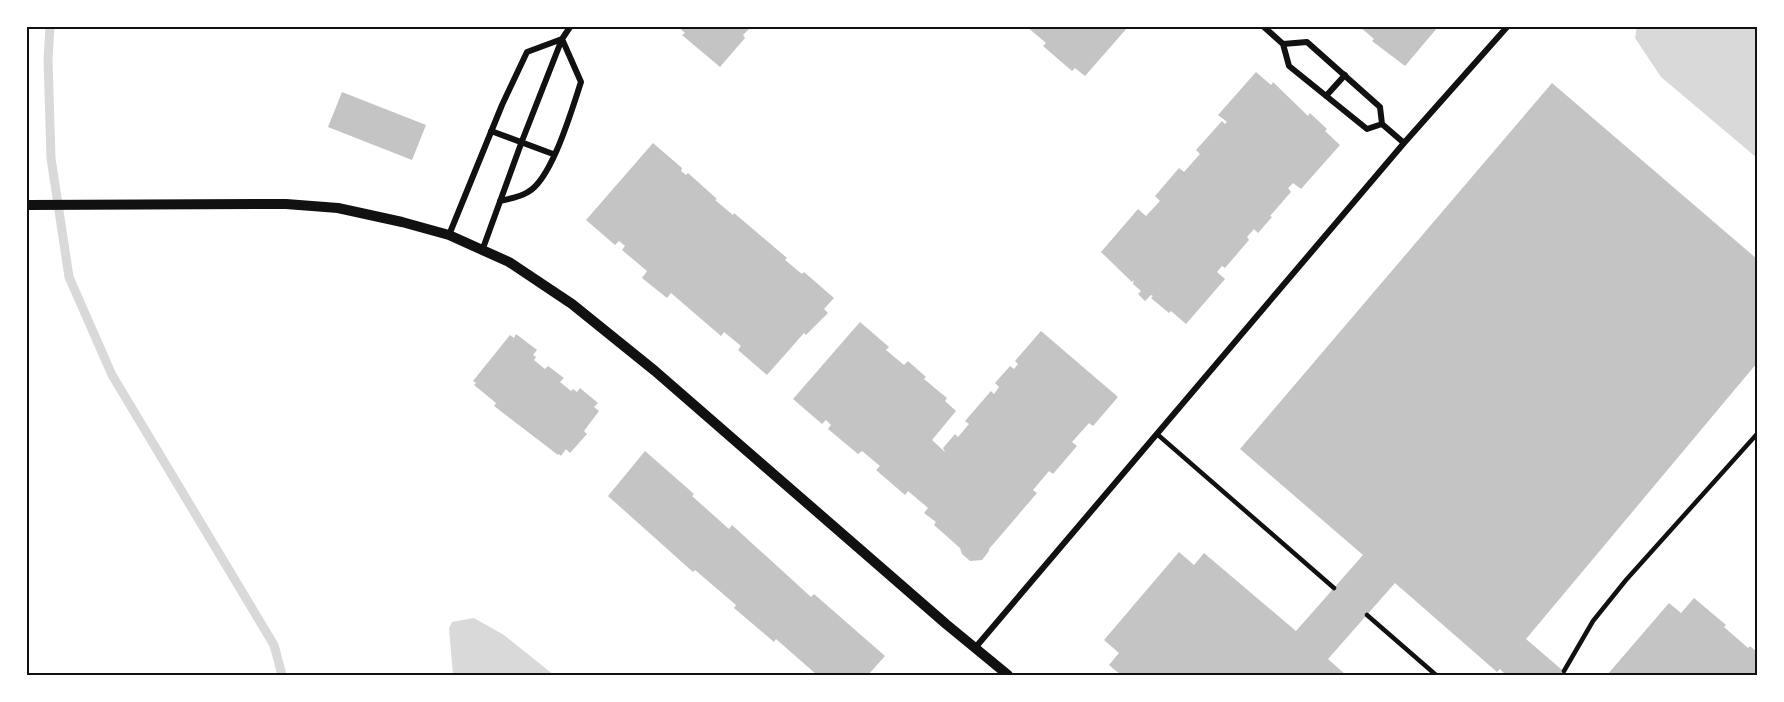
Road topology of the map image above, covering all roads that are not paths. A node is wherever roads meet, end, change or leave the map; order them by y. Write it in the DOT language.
graph roads {
  1 [pos="570,27"];
  2 [pos="1264,27"];
  3 [pos="1508,27"];
  4 [pos="562,39"];
  5 [pos="1283,44"];
  6 [pos="1345,75"];
  7 [pos="1326,96"];
  8 [pos="1382,124"];
  9 [pos="491,130"];
  10 [pos="522,141"];
  11 [pos="1404,143"];
  12 [pos="554,154"];
  13 [pos="500,201"];
  14 [pos="27,205"];
  15 [pos="449,235"];
  16 [pos="482,251"];
  17 [pos="1157,434"];
  18 [pos="1757,434"];
  19 [pos="1334,588"];
  20 [pos="1366,615"];
  21 [pos="975,648"];
  22 [pos="1564,671"];
  23 [pos="1008,675"];
  24 [pos="1436,675"];
  1 -- 4 [label="street"];
  2 -- 5 [label="street"];
  3 -- 11 [label="street"];
  4 -- 9 [label="street"];
  4 -- 10 [label="street"];
  4 -- 12 [label="street"];
  5 -- 6 [label="street"];
  5 -- 7 [label="street"];
  6 -- 7 [label="street"];
  6 -- 8 [label="street"];
  7 -- 8 [label="street"];
  8 -- 11 [label="street"];
  9 -- 10 [label="street"];
  9 -- 15 [label="street"];
  10 -- 12 [label="street"];
  10 -- 13 [label="street"];
  11 -- 17 [label="street"];
  12 -- 13 [label="street"];
  13 -- 16 [label="street"];
  14 -- 15 [label="street"];
  15 -- 16 [label="street"];
  16 -- 21 [label="street"];
  17 -- 19 [label="lane"];
  17 -- 21 [label="street"];
  18 -- 22 [label="lane"];
  20 -- 24 [label="lane"];
  21 -- 23 [label="street"];
}
